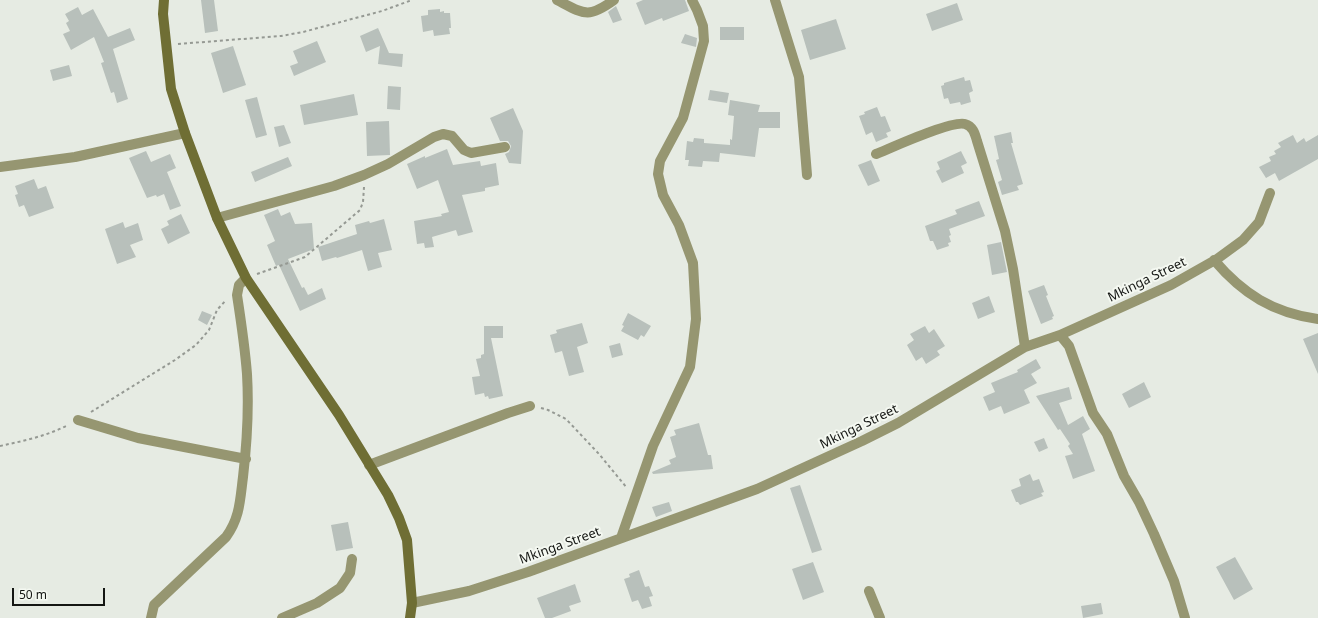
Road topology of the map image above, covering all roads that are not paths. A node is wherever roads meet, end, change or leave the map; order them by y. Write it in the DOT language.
graph roads {
  1 [pos="164,0"];
  2 [pos="557,0"];
  3 [pos="614,0"];
  4 [pos="692,0"];
  5 [pos="775,0"];
  6 [pos="185,133"];
  7 [pos="505,147"];
  8 [pos="876,154"];
  9 [pos="0,167"];
  10 [pos="807,175"];
  11 [pos="1270,193"];
  12 [pos="217,218"];
  13 [pos="1214,260"];
  14 [pos="246,278"];
  15 [pos="1318,319"];
  16 [pos="1060,335"];
  17 [pos="1025,347"];
  18 [pos="530,406"];
  19 [pos="78,420"];
  20 [pos="246,459"];
  21 [pos="368,464"];
  22 [pos="621,538"];
  23 [pos="352,560"];
  24 [pos="869,591"];
  25 [pos="412,603"];
  26 [pos="151,618"];
  27 [pos="282,618"];
  28 [pos="410,618"];
  29 [pos="880,618"];
  30 [pos="1185,618"];
  1 -- 6 [label="street"];
  2 -- 3 [label="street"];
  4 -- 22 [label="street"];
  5 -- 10 [label="street"];
  6 -- 9 [label="street"];
  6 -- 12 [label="street"];
  7 -- 12 [label="street"];
  8 -- 17 [label="street"];
  11 -- 13 [label="street, Mkinga Street"];
  12 -- 14 [label="street"];
  13 -- 15 [label="street"];
  13 -- 16 [label="street, Mkinga Street"];
  14 -- 20 [label="street"];
  14 -- 21 [label="street"];
  16 -- 17 [label="street, Mkinga Street"];
  16 -- 30 [label="street"];
  17 -- 22 [label="street, Mkinga Street"];
  18 -- 21 [label="street"];
  19 -- 20 [label="street"];
  20 -- 26 [label="street"];
  21 -- 25 [label="street"];
  22 -- 25 [label="street, Mkinga Street"];
  23 -- 27 [label="street"];
  24 -- 29 [label="street"];
  25 -- 28 [label="street"];
}
